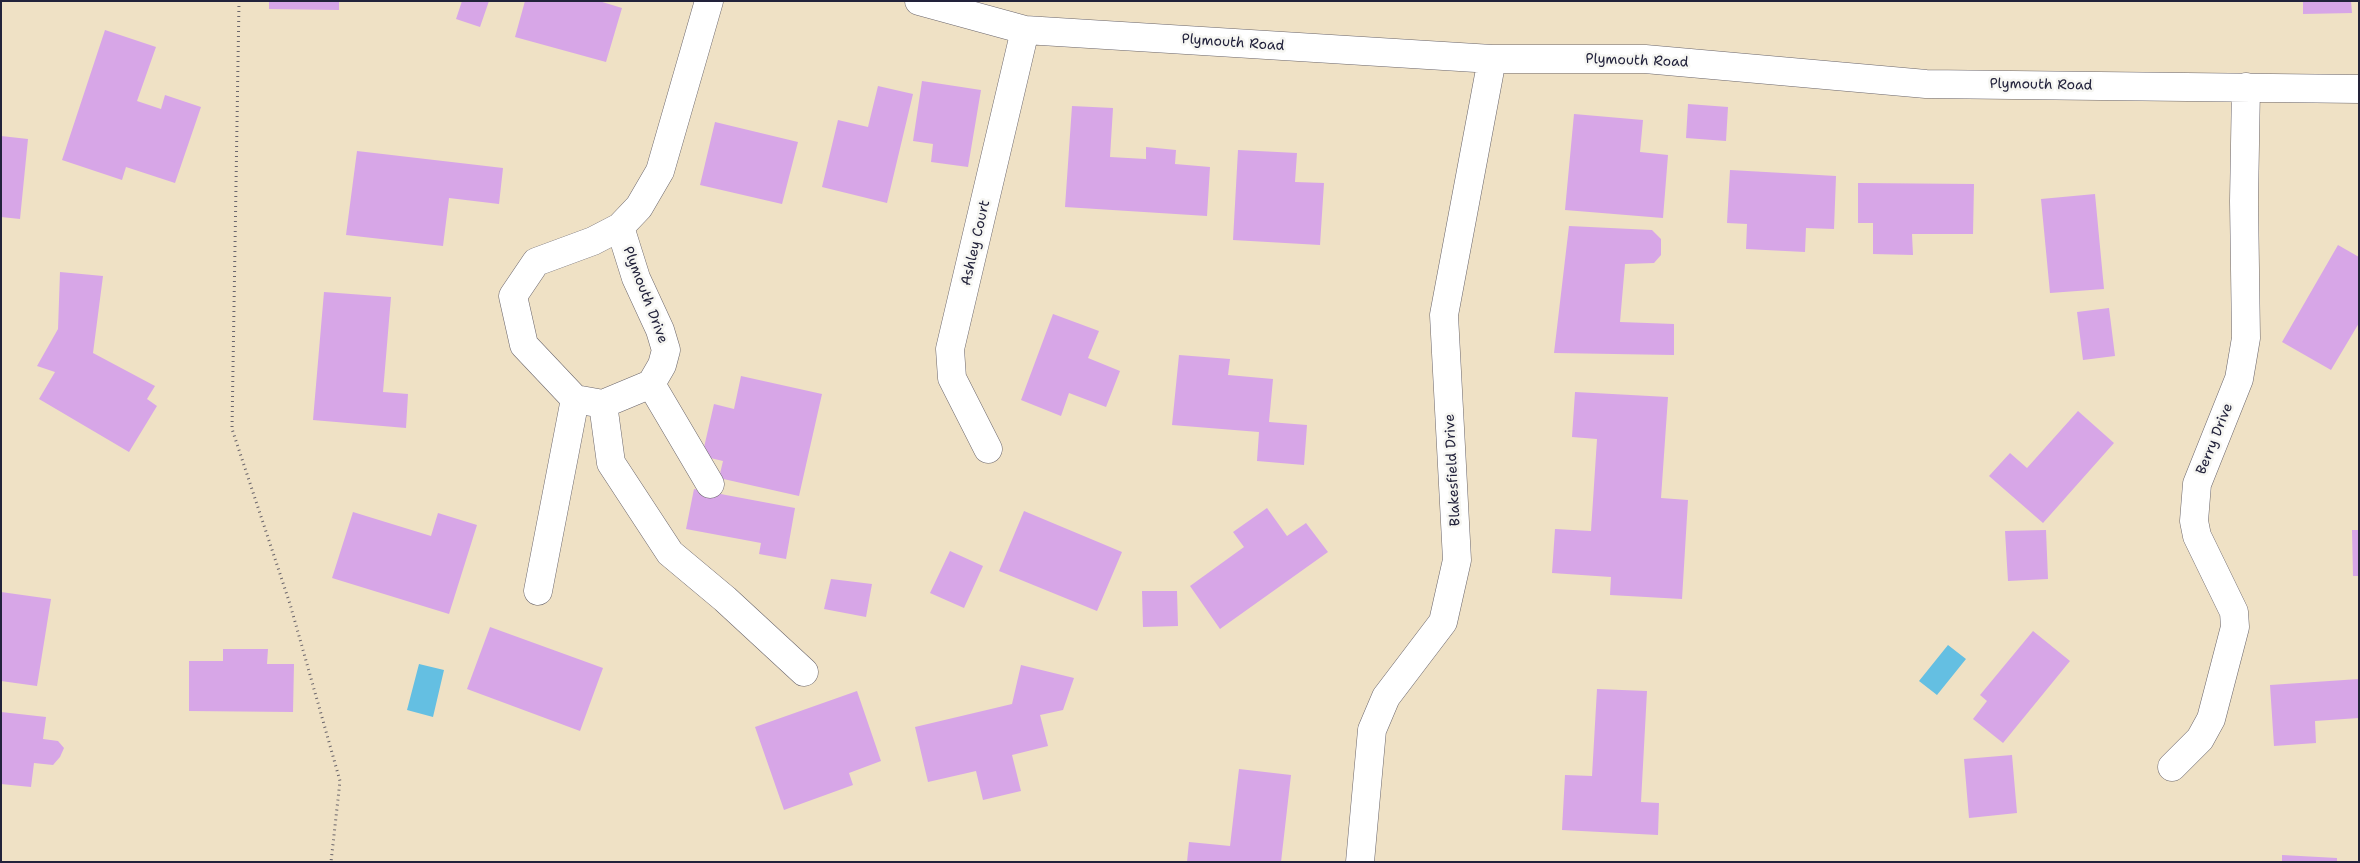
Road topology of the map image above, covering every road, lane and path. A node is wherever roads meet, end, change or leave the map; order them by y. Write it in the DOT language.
graph roads {
  1 [pos="239,1"];
  2 [pos="709,1"];
  3 [pos="919,1"];
  4 [pos="1025,30"];
  5 [pos="1492,59"];
  6 [pos="2246,87"];
  7 [pos="2359,89"];
  8 [pos="620,227"];
  9 [pos="651,384"];
  10 [pos="575,399"];
  11 [pos="603,404"];
  12 [pos="988,449"];
  13 [pos="710,484"];
  14 [pos="538,591"];
  15 [pos="804,672"];
  16 [pos="2172,767"];
  17 [pos="331,862"];
  18 [pos="1360,862"];
  1 -- 17 [label="path"];
  2 -- 8 [label="street, Plymouth Drive"];
  3 -- 4 [label="street, Plymouth Road"];
  4 -- 5 [label="street, Plymouth Road"];
  4 -- 12 [label="street, Ashley Court"];
  5 -- 6 [label="street, Plymouth Road"];
  5 -- 18 [label="street, Blakesfield Drive"];
  6 -- 7 [label="street, Plymouth Road"];
  6 -- 16 [label="street, Berry Drive"];
  8 -- 9 [label="street, Plymouth Drive"];
  8 -- 10 [label="street, Plymouth Drive"];
  9 -- 11 [label="street"];
  9 -- 13 [label="street"];
  10 -- 11 [label="street"];
  10 -- 14 [label="street"];
  11 -- 15 [label="street"];
}
